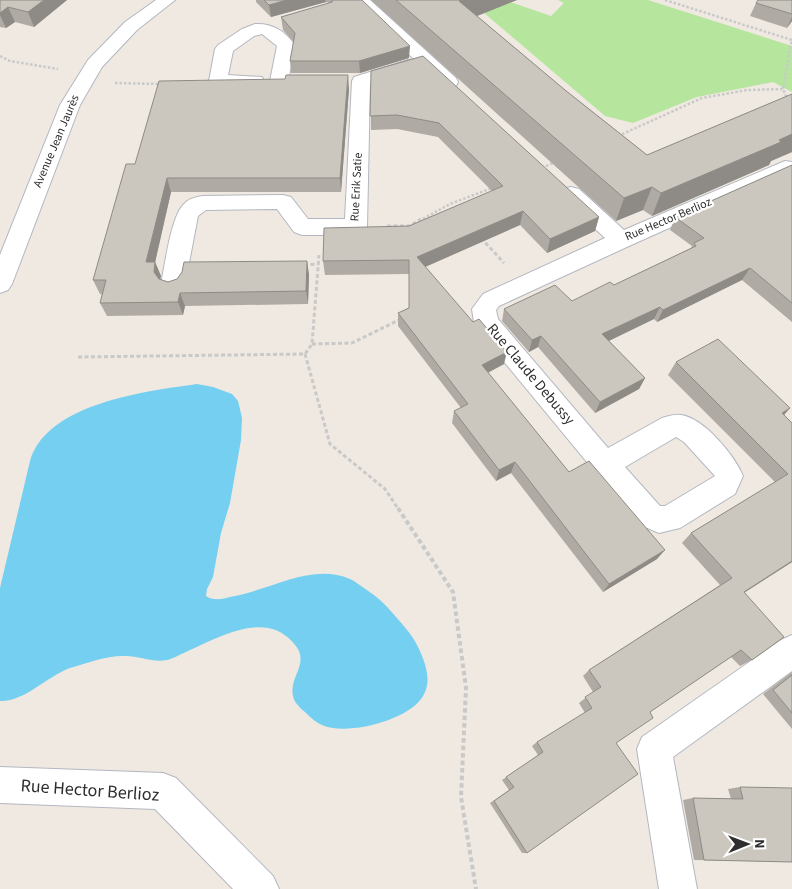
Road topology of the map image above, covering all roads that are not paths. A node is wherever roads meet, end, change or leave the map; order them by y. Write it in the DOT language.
graph roads {
  1 [pos="167,0"];
  2 [pos="360,0"];
  3 [pos="282,23"];
  4 [pos="264,28"];
  5 [pos="426,61"];
  6 [pos="462,94"];
  7 [pos="792,169"];
  8 [pos="557,171"];
  9 [pos="621,240"];
  10 [pos="0,284"];
  11 [pos="173,284"];
  12 [pos="606,464"];
  13 [pos="792,651"];
  14 [pos="0,785"];
  15 [pos="260,889"];
  16 [pos="678,889"];
  1 -- 10 [label="street, Avenue Jean Jaurès"];
  2 -- 5 [label="street"];
  3 -- 4 [label="street"];
  4 -- 4 [label="street"];
  5 -- 6 [label="street"];
  5 -- 11 [label="street, Rue Erik Satie"];
  7 -- 9 [label="street, Rue Hector Berlioz"];
  8 -- 9 [label="street, Rue Hector Berlioz"];
  9 -- 12 [label="street, Rue Claude Debussy"];
  13 -- 16 [label="street"];
  14 -- 15 [label="street, Rue Hector Berlioz"];
}
